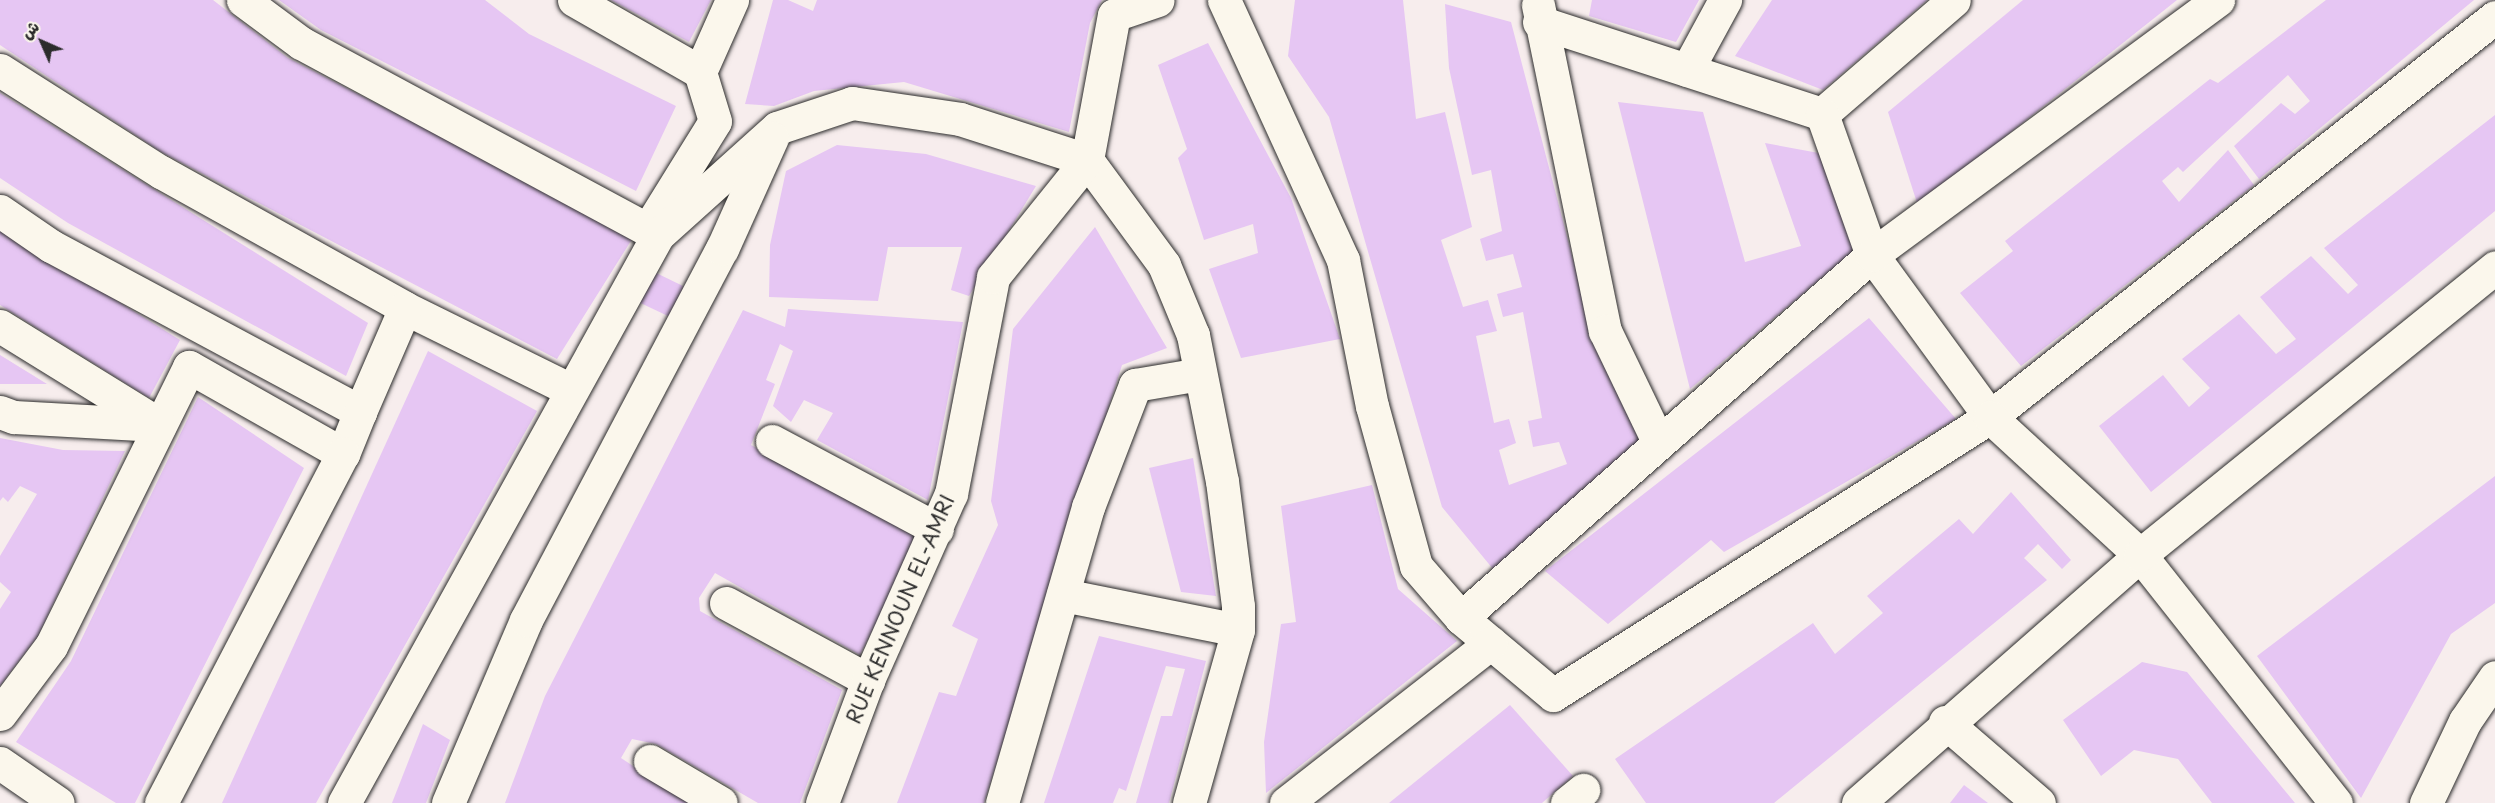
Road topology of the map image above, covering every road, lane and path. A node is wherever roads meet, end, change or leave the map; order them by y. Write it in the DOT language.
graph roads {
  1 [pos="243,0"];
  2 [pos="574,0"];
  3 [pos="732,0"];
  4 [pos="1158,0"];
  5 [pos="1224,0"];
  6 [pos="1725,0"];
  7 [pos="1954,0"];
  8 [pos="2218,0"];
  9 [pos="1539,11"];
  10 [pos="2495,16"];
  11 [pos="0,70"];
  12 [pos="1687,70"];
  13 [pos="700,72"];
  14 [pos="1822,114"];
  15 [pos="777,128"];
  16 [pos="1086,160"];
  17 [pos="0,211"];
  18 [pos="654,231"];
  19 [pos="1872,255"];
  20 [pos="2495,268"];
  21 [pos="405,308"];
  22 [pos="0,326"];
  23 [pos="1200,374"];
  24 [pos="571,390"];
  25 [pos="0,412"];
  26 [pos="360,412"];
  27 [pos="1989,417"];
  28 [pos="160,425"];
  29 [pos="1657,439"];
  30 [pos="772,441"];
  31 [pos="343,454"];
  32 [pos="937,528"];
  33 [pos="2140,555"];
  34 [pos="1063,595"];
  35 [pos="726,603"];
  36 [pos="1461,618"];
  37 [pos="1238,630"];
  38 [pos="1491,643"];
  39 [pos="2495,677"];
  40 [pos="868,680"];
  41 [pos="0,714"];
  42 [pos="1945,722"];
  43 [pos="650,761"];
  44 [pos="0,763"];
  45 [pos="2435,801"];
  46 [pos="58,803"];
  47 [pos="160,803"];
  48 [pos="344,803"];
  49 [pos="448,803"];
  50 [pos="721,803"];
  51 [pos="822,803"];
  52 [pos="1002,803"];
  53 [pos="1189,803"];
  54 [pos="1286,803"];
  55 [pos="1858,803"];
  56 [pos="2039,803"];
  57 [pos="2336,803"];
  1 -- 18 [label="street"];
  2 -- 13 [label="street"];
  3 -- 13 [label="street"];
  4 -- 16 [label="street"];
  5 -- 36 [label="street"];
  6 -- 12 [label="street"];
  7 -- 14 [label="street"];
  8 -- 19 [label="street"];
  9 -- 12 [label="street"];
  9 -- 29 [label="street"];
  10 -- 27 [label="street"];
  11 -- 21 [label="street"];
  12 -- 14 [label="street"];
  13 -- 18 [label="street"];
  14 -- 19 [label="street"];
  15 -- 16 [label="street"];
  15 -- 18 [label="street"];
  15 -- 49 [label="street"];
  16 -- 23 [label="street"];
  16 -- 32 [label="street, RUE KENNOUN EL-AMRI"];
  17 -- 26 [label="street"];
  18 -- 24 [label="street"];
  19 -- 27 [label="street"];
  19 -- 29 [label="street"];
  20 -- 33 [label="street"];
  21 -- 24 [label="street"];
  21 -- 26 [label="street"];
  22 -- 28 [label="street"];
  23 -- 34 [label="street"];
  23 -- 37 [label="street"];
  24 -- 48 [label="street"];
  25 -- 28 [label="street"];
  26 -- 31 [label="street"];
  27 -- 33 [label="street"];
  27 -- 38 [label="street"];
  28 -- 31 [label="street"];
  28 -- 41 [label="street"];
  29 -- 36 [label="street"];
  30 -- 32 [label="street"];
  31 -- 47 [label="street"];
  32 -- 40 [label="street, RUE KENNOUN EL-AMRI"];
  33 -- 42 [label="street"];
  33 -- 57 [label="street"];
  34 -- 37 [label="street"];
  34 -- 52 [label="street"];
  35 -- 40 [label="street"];
  36 -- 38 [label="street"];
  37 -- 53 [label="street"];
  38 -- 54 [label="street"];
  39 -- 45 [label="street"];
  40 -- 51 [label="street, RUE KENNOUN EL-AMRI"];
  42 -- 55 [label="street"];
  42 -- 56 [label="street"];
  43 -- 50 [label="street"];
  44 -- 46 [label="street"];
}
